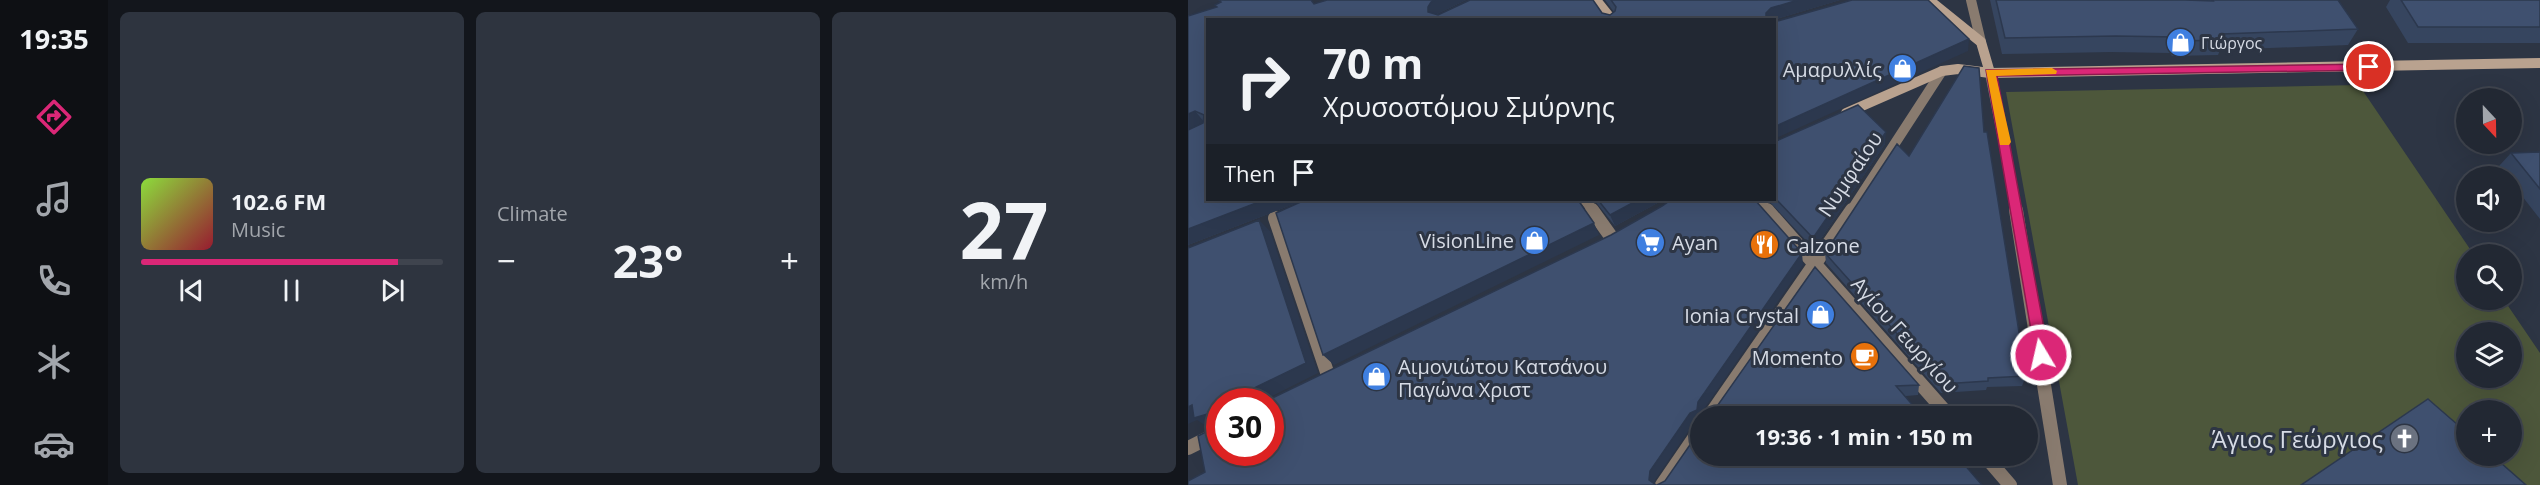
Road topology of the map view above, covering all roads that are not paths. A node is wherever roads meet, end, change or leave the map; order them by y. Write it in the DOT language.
graph roads {
  1 [pos="1596,0"];
  2 [pos="1929,0"];
  3 [pos="1971,0"];
  4 [pos="1610,18"];
  5 [pos="1981,42"];
  6 [pos="2540,63"];
  7 [pos="1942,71"];
  8 [pos="1990,73"];
  9 [pos="1839,117"];
  10 [pos="1586,201"];
  11 [pos="1759,201"];
  12 [pos="1274,218"];
  13 [pos="1611,238"];
  14 [pos="1814,264"];
  15 [pos="1330,378"];
  16 [pos="1717,406"];
  17 [pos="1940,406"];
  18 [pos="1206,439"];
  19 [pos="1690,444"];
  20 [pos="1188,448"];
  21 [pos="1994,466"];
  22 [pos="1662,485"];
  23 [pos="2010,485"];
  24 [pos="2060,485"];
  1 -- 4 [label="street"];
  2 -- 5 [label="street"];
  3 -- 5 [label="street"];
  5 -- 8 [label="street"];
  6 -- 8 [label="street"];
  7 -- 8 [label="street"];
  7 -- 9 [label="street"];
  7 -- 14 [label="street, Νυμφαίου"];
  8 -- 24 [label="street"];
  10 -- 13 [label="street"];
  11 -- 14 [label="street, Αγίου Γεωργίου"];
  12 -- 15 [label="street"];
  14 -- 16 [label="street, Νυμφαίου"];
  14 -- 17 [label="street, Αγίου Γεωργίου"];
  18 -- 20 [label="street"];
  19 -- 22 [label="street"];
  21 -- 23 [label="street"];
}
